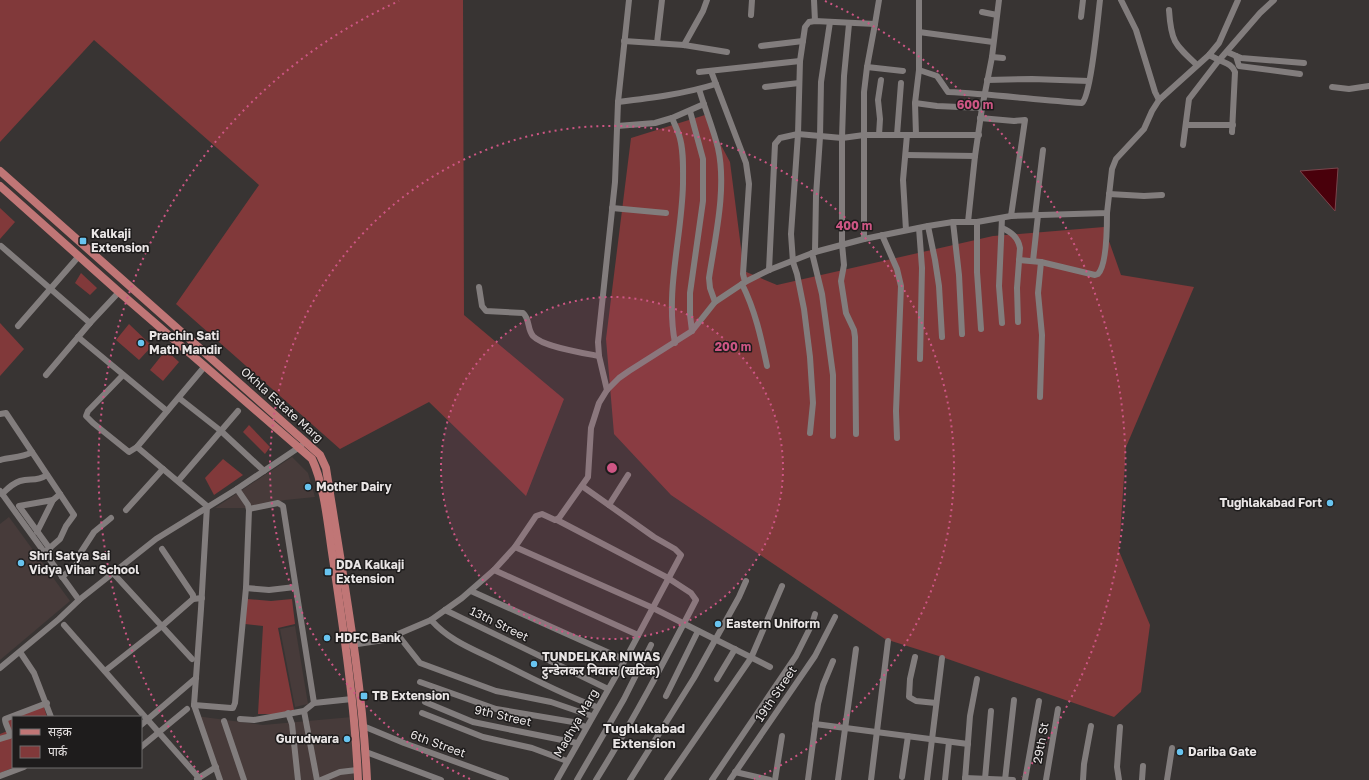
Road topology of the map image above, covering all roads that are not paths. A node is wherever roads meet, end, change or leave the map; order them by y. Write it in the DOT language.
graph roads {
  1 [pos="629,0"];
  2 [pos="662,0"];
  3 [pos="707,0"];
  4 [pos="752,0"];
  5 [pos="814,0"];
  6 [pos="879,0"];
  7 [pos="919,0"];
  8 [pos="999,0"];
  9 [pos="1083,0"];
  10 [pos="1100,0"];
  11 [pos="1121,0"];
  12 [pos="1238,0"];
  13 [pos="1274,0"];
  14 [pos="1169,10"];
  15 [pos="982,12"];
  16 [pos="751,15"];
  17 [pos="997,15"];
  18 [pos="1081,17"];
  19 [pos="815,21"];
  20 [pos="830,22"];
  21 [pos="849,24"];
  22 [pos="875,24"];
  23 [pos="919,32"];
  24 [pos="624,41"];
  25 [pos="803,41"];
  26 [pos="993,42"];
  27 [pos="657,43"];
  28 [pos="684,45"];
  29 [pos="761,46"];
  30 [pos="727,52"];
  31 [pos="1227,52"];
  32 [pos="1208,55"];
  33 [pos="1236,56"];
  34 [pos="992,57"];
  35 [pos="1003,58"];
  36 [pos="1219,60"];
  37 [pos="800,61"];
  38 [pos="1304,64"];
  39 [pos="1197,65"];
  40 [pos="867,67"];
  41 [pos="918,70"];
  42 [pos="711,71"];
  43 [pos="903,71"];
  44 [pos="699,72"];
  45 [pos="1300,74"];
  46 [pos="881,80"];
  47 [pos="987,80"];
  48 [pos="1089,81"];
  49 [pos="799,83"];
  50 [pos="901,83"];
  51 [pos="716,84"];
  52 [pos="1369,86"];
  53 [pos="765,87"];
  54 [pos="1332,87"];
  55 [pos="699,89"];
  56 [pos="984,94"];
  57 [pos="1159,100"];
  58 [pos="618,102"];
  59 [pos="915,103"];
  60 [pos="704,104"];
  61 [pos="982,108"];
  62 [pos="690,111"];
  63 [pos="672,118"];
  64 [pos="980,118"];
  65 [pos="1186,125"];
  66 [pos="1233,125"];
  67 [pos="617,126"];
  68 [pos="1232,132"];
  69 [pos="798,134"];
  70 [pos="864,135"];
  71 [pos="879,135"];
  72 [pos="897,135"];
  73 [pos="907,135"];
  74 [pos="916,135"];
  75 [pos="979,135"];
  76 [pos="820,137"];
  77 [pos="842,138"];
  78 [pos="1183,145"];
  79 [pos="1043,150"];
  80 [pos="906,154"];
  81 [pos="975,156"];
  82 [pos="0,171"];
  83 [pos="0,186"];
  84 [pos="1109,194"];
  85 [pos="1162,195"];
  86 [pos="612,208"];
  87 [pos="666,213"];
  88 [pos="1107,213"];
  89 [pos="1036,215"];
  90 [pos="1011,216"];
  91 [pos="1002,218"];
  92 [pos="953,222"];
  93 [pos="968,222"];
  94 [pos="978,222"];
  95 [pos="928,226"];
  96 [pos="919,228"];
  97 [pos="1002,228"];
  98 [pos="906,230"];
  99 [pos="882,235"];
  100 [pos="864,239"];
  101 [pos="842,244"];
  102 [pos="1,246"];
  103 [pos="813,253"];
  104 [pos="78,256"];
  105 [pos="1019,260"];
  106 [pos="1033,261"];
  107 [pos="793,262"];
  108 [pos="1041,262"];
  109 [pos="769,270"];
  110 [pos="743,283"];
  111 [pos="479,287"];
  112 [pos="51,288"];
  113 [pos="119,292"];
  114 [pos="715,302"];
  115 [pos="1018,322"];
  116 [pos="90,323"];
  117 [pos="1002,323"];
  118 [pos="18,326"];
  119 [pos="981,329"];
  120 [pos="692,331"];
  121 [pos="962,334"];
  122 [pos="78,337"];
  123 [pos="942,337"];
  124 [pos="674,343"];
  125 [pos="599,356"];
  126 [pos="920,359"];
  127 [pos="205,366"];
  128 [pos="767,366"];
  129 [pos="46,375"];
  130 [pos="123,375"];
  131 [pos="607,390"];
  132 [pos="1040,397"];
  133 [pos="179,398"];
  134 [pos="167,411"];
  135 [pos="238,412"];
  136 [pos="0,414"];
  137 [pos="221,431"];
  138 [pos="810,433"];
  139 [pos="856,434"];
  140 [pos="833,436"];
  141 [pos="897,438"];
  142 [pos="302,445"];
  143 [pos="137,446"];
  144 [pos="32,452"];
  145 [pos="0,460"];
  146 [pos="163,469"];
  147 [pos="264,471"];
  148 [pos="47,475"];
  149 [pos="628,475"];
  150 [pos="178,481"];
  151 [pos="582,486"];
  152 [pos="236,489"];
  153 [pos="1,492"];
  154 [pos="60,494"];
  155 [pos="53,500"];
  156 [pos="609,505"];
  157 [pos="207,506"];
  158 [pos="249,509"];
  159 [pos="126,510"];
  160 [pos="111,518"];
  161 [pos="557,520"];
  162 [pos="37,532"];
  163 [pos="515,546"];
  164 [pos="50,549"];
  165 [pos="162,549"];
  166 [pos="44,553"];
  167 [pos="494,570"];
  168 [pos="114,573"];
  169 [pos="62,577"];
  170 [pos="668,578"];
  171 [pos="746,581"];
  172 [pos="782,586"];
  173 [pos="295,587"];
  174 [pos="246,588"];
  175 [pos="470,591"];
  176 [pos="202,598"];
  177 [pos="193,599"];
  178 [pos="79,600"];
  179 [pos="653,608"];
  180 [pos="445,610"];
  181 [pos="815,614"];
  182 [pos="835,618"];
  183 [pos="431,620"];
  184 [pos="684,624"];
  185 [pos="64,625"];
  186 [pos="162,626"];
  187 [pos="698,631"];
  188 [pos="398,635"];
  189 [pos="638,635"];
  190 [pos="716,639"];
  191 [pos="888,641"];
  192 [pos="350,645"];
  193 [pos="651,645"];
  194 [pos="735,649"];
  195 [pos="856,649"];
  196 [pos="20,652"];
  197 [pos="915,657"];
  198 [pos="751,658"];
  199 [pos="942,658"];
  200 [pos="192,659"];
  201 [pos="625,660"];
  202 [pos="833,661"];
  203 [pos="770,667"];
  204 [pos="0,668"];
  205 [pos="105,671"];
  206 [pos="196,678"];
  207 [pos="717,679"];
  208 [pos="977,679"];
  209 [pos="420,682"];
  210 [pos="608,689"];
  211 [pos="666,696"];
  212 [pos="352,699"];
  213 [pos="1014,700"];
  214 [pos="1039,701"];
  215 [pos="426,702"];
  216 [pos="47,703"];
  217 [pos="314,703"];
  218 [pos="936,703"];
  219 [pos="194,705"];
  220 [pos="597,707"];
  221 [pos="187,709"];
  222 [pos="1058,709"];
  223 [pos="304,711"];
  224 [pos="991,711"];
  225 [pos="288,713"];
  226 [pos="422,713"];
  227 [pos="12,716"];
  228 [pos="13,716"];
  229 [pos="51,716"];
  230 [pos="592,716"];
  231 [pos="240,719"];
  232 [pos="147,720"];
  233 [pos="224,721"];
  234 [pos="142,724"];
  235 [pos="815,724"];
  236 [pos="364,726"];
  237 [pos="1091,726"];
  238 [pos="586,727"];
  239 [pos="846,728"];
  240 [pos="1120,728"];
  241 [pos="159,732"];
  242 [pos="878,733"];
  243 [pos="782,736"];
  244 [pos="908,736"];
  245 [pos="0,739"];
  246 [pos="932,739"];
  247 [pos="949,742"];
  248 [pos="577,743"];
  249 [pos="968,744"];
  250 [pos="142,746"];
  251 [pos="1172,748"];
  252 [pos="366,752"];
  253 [pos="568,761"];
  254 [pos="1142,766"];
  255 [pos="216,767"];
  256 [pos="22,768"];
  257 [pos="358,770"];
  258 [pos="735,772"];
  259 [pos="0,777"];
  260 [pos="902,777"];
  261 [pos="743,778"];
  262 [pos="197,779"];
  263 [pos="965,779"];
  264 [pos="984,779"];
  265 [pos="1,780"];
  266 [pos="220,780"];
  267 [pos="244,780"];
  268 [pos="298,780"];
  269 [pos="317,780"];
  270 [pos="321,780"];
  271 [pos="358,780"];
  272 [pos="368,780"];
  273 [pos="441,780"];
  274 [pos="506,780"];
  275 [pos="557,780"];
  276 [pos="577,780"];
  277 [pos="596,780"];
  278 [pos="630,780"];
  279 [pos="667,780"];
  280 [pos="712,780"];
  281 [pos="730,780"];
  282 [pos="770,780"];
  283 [pos="775,780"];
  284 [pos="808,780"];
  285 [pos="838,780"];
  286 [pos="871,780"];
  287 [pos="927,780"];
  288 [pos="945,780"];
  289 [pos="1005,780"];
  290 [pos="1013,780"];
  291 [pos="1026,780"];
  292 [pos="1046,780"];
  293 [pos="1083,780"];
  294 [pos="1119,780"];
  295 [pos="1142,780"];
  296 [pos="1167,780"];
  1 -- 24 [label="street"];
  2 -- 27 [label="street"];
  3 -- 28 [label="street"];
  4 -- 16 [label="street"];
  5 -- 19 [label="street"];
  6 -- 22 [label="street"];
  7 -- 23 [label="street"];
  8 -- 17 [label="street"];
  9 -- 18 [label="street"];
  10 -- 48 [label="street"];
  11 -- 57 [label="street"];
  12 -- 32 [label="street"];
  13 -- 31 [label="street"];
  14 -- 39 [label="street"];
  15 -- 17 [label="street"];
  17 -- 26 [label="street"];
  19 -- 20 [label="street"];
  19 -- 25 [label="street"];
  20 -- 21 [label="street"];
  20 -- 76 [label="street"];
  21 -- 22 [label="street"];
  21 -- 77 [label="street"];
  22 -- 40 [label="street"];
  23 -- 26 [label="street"];
  23 -- 41 [label="street"];
  24 -- 27 [label="street"];
  24 -- 58 [label="street"];
  25 -- 29 [label="street"];
  25 -- 37 [label="street"];
  26 -- 34 [label="street"];
  27 -- 28 [label="street"];
  28 -- 30 [label="street"];
  31 -- 33 [label="street"];
  31 -- 36 [label="street"];
  32 -- 36 [label="street"];
  32 -- 39 [label="street"];
  33 -- 38 [label="street"];
  33 -- 45 [label="street"];
  34 -- 35 [label="street"];
  34 -- 47 [label="street"];
  36 -- 65 [label="street"];
  36 -- 66 [label="street"];
  37 -- 42 [label="street"];
  37 -- 49 [label="street"];
  39 -- 57 [label="street"];
  40 -- 43 [label="street"];
  40 -- 70 [label="street"];
  41 -- 56 [label="street"];
  41 -- 59 [label="street"];
  42 -- 44 [label="street"];
  42 -- 51 [label="street"];
  46 -- 71 [label="street"];
  47 -- 48 [label="street"];
  47 -- 56 [label="street"];
  48 -- 56 [label="street"];
  49 -- 53 [label="street"];
  49 -- 69 [label="street"];
  50 -- 72 [label="street"];
  51 -- 55 [label="street"];
  51 -- 110 [label="street"];
  52 -- 54 [label="street"];
  55 -- 58 [label="street"];
  55 -- 60 [label="street"];
  56 -- 61 [label="street"];
  57 -- 84 [label="street"];
  58 -- 67 [label="street"];
  59 -- 61 [label="street"];
  59 -- 74 [label="street"];
  60 -- 62 [label="street"];
  60 -- 114 [label="street"];
  61 -- 64 [label="street"];
  62 -- 63 [label="street"];
  62 -- 120 [label="street"];
  63 -- 67 [label="street"];
  63 -- 124 [label="street"];
  64 -- 75 [label="street"];
  64 -- 90 [label="street"];
  65 -- 66 [label="street"];
  65 -- 78 [label="street"];
  66 -- 68 [label="street"];
  67 -- 86 [label="street"];
  69 -- 76 [label="street"];
  69 -- 107 [label="street"];
  69 -- 109 [label="street"];
  70 -- 71 [label="street"];
  70 -- 77 [label="street"];
  70 -- 100 [label="street"];
  71 -- 72 [label="street"];
  72 -- 73 [label="street"];
  73 -- 74 [label="street"];
  73 -- 80 [label="street"];
  74 -- 75 [label="street"];
  75 -- 81 [label="street"];
  76 -- 77 [label="street"];
  76 -- 103 [label="street"];
  77 -- 101 [label="street"];
  79 -- 89 [label="street"];
  80 -- 81 [label="street"];
  80 -- 98 [label="street"];
  81 -- 93 [label="street"];
  82 -- 142 [label="main road, Okhla Estate Marg"];
  83 -- 104 [label="main road, Okhla Estate Marg"];
  84 -- 85 [label="street"];
  84 -- 88 [label="street"];
  86 -- 87 [label="street"];
  86 -- 125 [label="street"];
  88 -- 89 [label="street"];
  88 -- 108 [label="street"];
  89 -- 90 [label="street"];
  89 -- 106 [label="street"];
  90 -- 91 [label="street"];
  91 -- 94 [label="street"];
  91 -- 97 [label="street"];
  92 -- 93 [label="street"];
  92 -- 95 [label="street"];
  92 -- 121 [label="street"];
  93 -- 94 [label="street"];
  94 -- 119 [label="street"];
  95 -- 96 [label="street"];
  95 -- 123 [label="street"];
  96 -- 98 [label="street"];
  96 -- 126 [label="street"];
  97 -- 105 [label="street"];
  97 -- 117 [label="street"];
  98 -- 99 [label="street"];
  99 -- 100 [label="street"];
  99 -- 141 [label="street"];
  100 -- 101 [label="street"];
  101 -- 103 [label="street"];
  101 -- 139 [label="street"];
  102 -- 112 [label="street"];
  103 -- 107 [label="street"];
  103 -- 140 [label="street"];
  104 -- 112 [label="street"];
  104 -- 113 [label="main road, Okhla Estate Marg"];
  105 -- 106 [label="street"];
  105 -- 115 [label="street"];
  106 -- 108 [label="street"];
  107 -- 109 [label="street"];
  107 -- 138 [label="street"];
  108 -- 132 [label="street"];
  109 -- 110 [label="street"];
  110 -- 114 [label="street"];
  110 -- 128 [label="street"];
  111 -- 125 [label="street"];
  112 -- 116 [label="street"];
  112 -- 118 [label="street"];
  113 -- 116 [label="street"];
  113 -- 127 [label="main road, Okhla Estate Marg"];
  114 -- 120 [label="street"];
  116 -- 122 [label="street"];
  120 -- 124 [label="street"];
  122 -- 129 [label="street"];
  122 -- 130 [label="street"];
  124 -- 131 [label="street"];
  125 -- 131 [label="street"];
  127 -- 133 [label="street"];
  127 -- 142 [label="main road, Okhla Estate Marg"];
  130 -- 134 [label="street"];
  130 -- 143 [label="street"];
  131 -- 151 [label="street"];
  133 -- 134 [label="street"];
  133 -- 137 [label="street"];
  134 -- 143 [label="street"];
  135 -- 137 [label="street"];
  136 -- 144 [label="street"];
  137 -- 147 [label="street"];
  137 -- 150 [label="street"];
  142 -- 147 [label="street"];
  142 -- 192 [label="main road, Okhla Estate Marg"];
  143 -- 146 [label="street"];
  144 -- 145 [label="street"];
  144 -- 148 [label="street"];
  146 -- 150 [label="street"];
  146 -- 159 [label="street"];
  147 -- 152 [label="street"];
  148 -- 153 [label="street"];
  148 -- 154 [label="street"];
  149 -- 156 [label="street"];
  150 -- 157 [label="street"];
  151 -- 156 [label="street"];
  151 -- 161 [label="street"];
  152 -- 157 [label="street"];
  152 -- 158 [label="street"];
  153 -- 166 [label="street"];
  154 -- 155 [label="street"];
  154 -- 164 [label="street"];
  155 -- 162 [label="street"];
  155 -- 162 [label="street"];
  156 -- 170 [label="street, Madhya Marg"];
  157 -- 168 [label="street"];
  157 -- 176 [label="street"];
  158 -- 173 [label="street"];
  158 -- 174 [label="street"];
  160 -- 169 [label="street"];
  161 -- 163 [label="street"];
  161 -- 170 [label="street"];
  162 -- 164 [label="street"];
  163 -- 167 [label="street"];
  163 -- 179 [label="street"];
  164 -- 166 [label="street"];
  165 -- 177 [label="street"];
  166 -- 169 [label="street"];
  167 -- 175 [label="street"];
  167 -- 189 [label="street"];
  168 -- 178 [label="street"];
  168 -- 186 [label="street"];
  169 -- 178 [label="street"];
  170 -- 179 [label="street, Madhya Marg"];
  170 -- 184 [label="street"];
  171 -- 190 [label="street"];
  172 -- 198 [label="street"];
  173 -- 174 [label="street"];
  173 -- 217 [label="street"];
  174 -- 219 [label="street"];
  175 -- 180 [label="street"];
  175 -- 201 [label="street"];
  176 -- 177 [label="street"];
  176 -- 206 [label="street"];
  177 -- 186 [label="street"];
  178 -- 196 [label="street"];
  179 -- 184 [label="street"];
  179 -- 189 [label="street, Madhya Marg"];
  180 -- 183 [label="street"];
  180 -- 210 [label="street, 13th Street"];
  181 -- 280 [label="street"];
  182 -- 258 [label="street, 19th Street"];
  183 -- 188 [label="street"];
  183 -- 220 [label="street"];
  184 -- 187 [label="street"];
  184 -- 277 [label="street"];
  185 -- 205 [label="street"];
  186 -- 200 [label="street"];
  186 -- 205 [label="street"];
  187 -- 190 [label="street"];
  187 -- 211 [label="street"];
  188 -- 192 [label="street"];
  188 -- 230 [label="street"];
  189 -- 201 [label="street, Madhya Marg"];
  190 -- 194 [label="street"];
  190 -- 278 [label="street"];
  191 -- 242 [label="street"];
  192 -- 212 [label="main road, Okhla Estate Marg"];
  192 -- 236 [label="main road, Okhla Estate Marg"];
  193 -- 276 [label="street"];
  194 -- 198 [label="street"];
  194 -- 207 [label="street"];
  195 -- 239 [label="street"];
  196 -- 204 [label="street"];
  196 -- 216 [label="street"];
  197 -- 218 [label="street"];
  198 -- 203 [label="street"];
  198 -- 279 [label="street"];
  199 -- 218 [label="street"];
  201 -- 210 [label="street, Madhya Marg"];
  202 -- 235 [label="street"];
  205 -- 232 [label="street"];
  206 -- 219 [label="street"];
  206 -- 232 [label="street"];
  208 -- 249 [label="street"];
  209 -- 238 [label="street"];
  210 -- 220 [label="street, Madhya Marg"];
  212 -- 217 [label="street"];
  212 -- 257 [label="main road, Okhla Estate Marg"];
  213 -- 289 [label="street"];
  214 -- 291 [label="street"];
  215 -- 248 [label="street, 9th Street"];
  216 -- 228 [label="street"];
  216 -- 229 [label="street"];
  217 -- 223 [label="street"];
  218 -- 246 [label="street"];
  219 -- 255 [label="street"];
  220 -- 230 [label="street, Madhya Marg"];
  221 -- 241 [label="street"];
  222 -- 292 [label="street, 29th St"];
  223 -- 225 [label="street"];
  223 -- 269 [label="street"];
  224 -- 264 [label="street"];
  225 -- 231 [label="street"];
  225 -- 268 [label="street"];
  226 -- 253 [label="street"];
  227 -- 245 [label="street"];
  230 -- 238 [label="street, Madhya Marg"];
  232 -- 234 [label="street"];
  232 -- 241 [label="street"];
  233 -- 267 [label="street"];
  235 -- 239 [label="street"];
  235 -- 284 [label="street"];
  236 -- 252 [label="main road, Okhla Estate Marg"];
  236 -- 274 [label="street, 6th Street"];
  237 -- 293 [label="street"];
  238 -- 248 [label="street, Madhya Marg"];
  239 -- 242 [label="street"];
  239 -- 285 [label="street"];
  240 -- 294 [label="street"];
  241 -- 250 [label="street"];
  241 -- 262 [label="street"];
  242 -- 244 [label="street"];
  242 -- 286 [label="street"];
  243 -- 283 [label="street"];
  244 -- 246 [label="street"];
  244 -- 260 [label="street"];
  246 -- 247 [label="street"];
  246 -- 287 [label="street"];
  247 -- 249 [label="street"];
  247 -- 288 [label="street"];
  248 -- 253 [label="street, Madhya Marg"];
  249 -- 263 [label="street"];
  251 -- 296 [label="street"];
  252 -- 272 [label="main road, Okhla Estate Marg"];
  252 -- 273 [label="street"];
  253 -- 275 [label="street, Madhya Marg"];
  254 -- 295 [label="street"];
  255 -- 262 [label="street"];
  255 -- 266 [label="street"];
  256 -- 259 [label="street"];
  257 -- 270 [label="street"];
  257 -- 271 [label="main road, Okhla Estate Marg"];
  258 -- 261 [label="street"];
  258 -- 281 [label="street, 19th Street"];
  259 -- 265 [label="street"];
  261 -- 282 [label="street"];
  263 -- 264 [label="street"];
  264 -- 289 [label="street"];
  289 -- 290 [label="street"];
}
